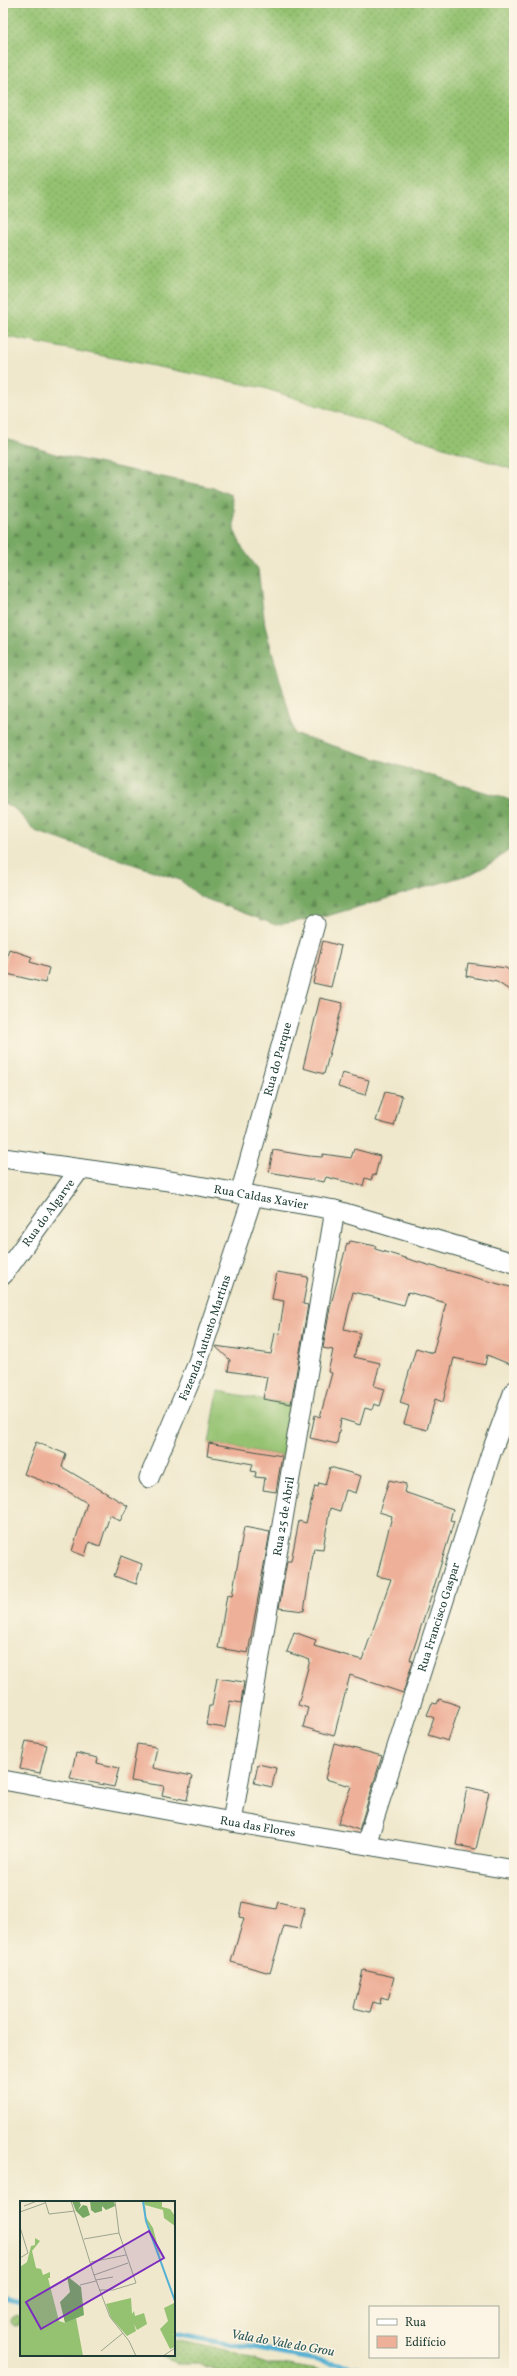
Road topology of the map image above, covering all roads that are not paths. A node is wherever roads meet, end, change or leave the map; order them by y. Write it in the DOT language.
graph roads {
  1 [pos="315,924"];
  2 [pos="3,1158"];
  3 [pos="80,1169"];
  4 [pos="247,1195"];
  5 [pos="335,1210"];
  6 [pos="514,1263"];
  7 [pos="3,1275"];
  8 [pos="514,1390"];
  9 [pos="150,1478"];
  10 [pos="3,1780"];
  11 [pos="232,1822"];
  12 [pos="366,1844"];
  13 [pos="514,1870"];
  1 -- 4 [label="street, Rua do Parque"];
  2 -- 3 [label="street, Rua Caldas Xavier"];
  3 -- 4 [label="street, Rua Caldas Xavier"];
  3 -- 7 [label="street, Rua do Algarve"];
  4 -- 5 [label="street, Rua Caldas Xavier"];
  4 -- 9 [label="street, Fazenda Autusto Martins"];
  5 -- 6 [label="street, Rua Caldas Xavier"];
  5 -- 11 [label="street, Rua 25 de Abril"];
  8 -- 12 [label="street, Rua Francisco Gaspar"];
  10 -- 11 [label="street, Rua das Flores"];
  11 -- 12 [label="street, Rua das Flores"];
  12 -- 13 [label="street, Rua das Flores"];
}
